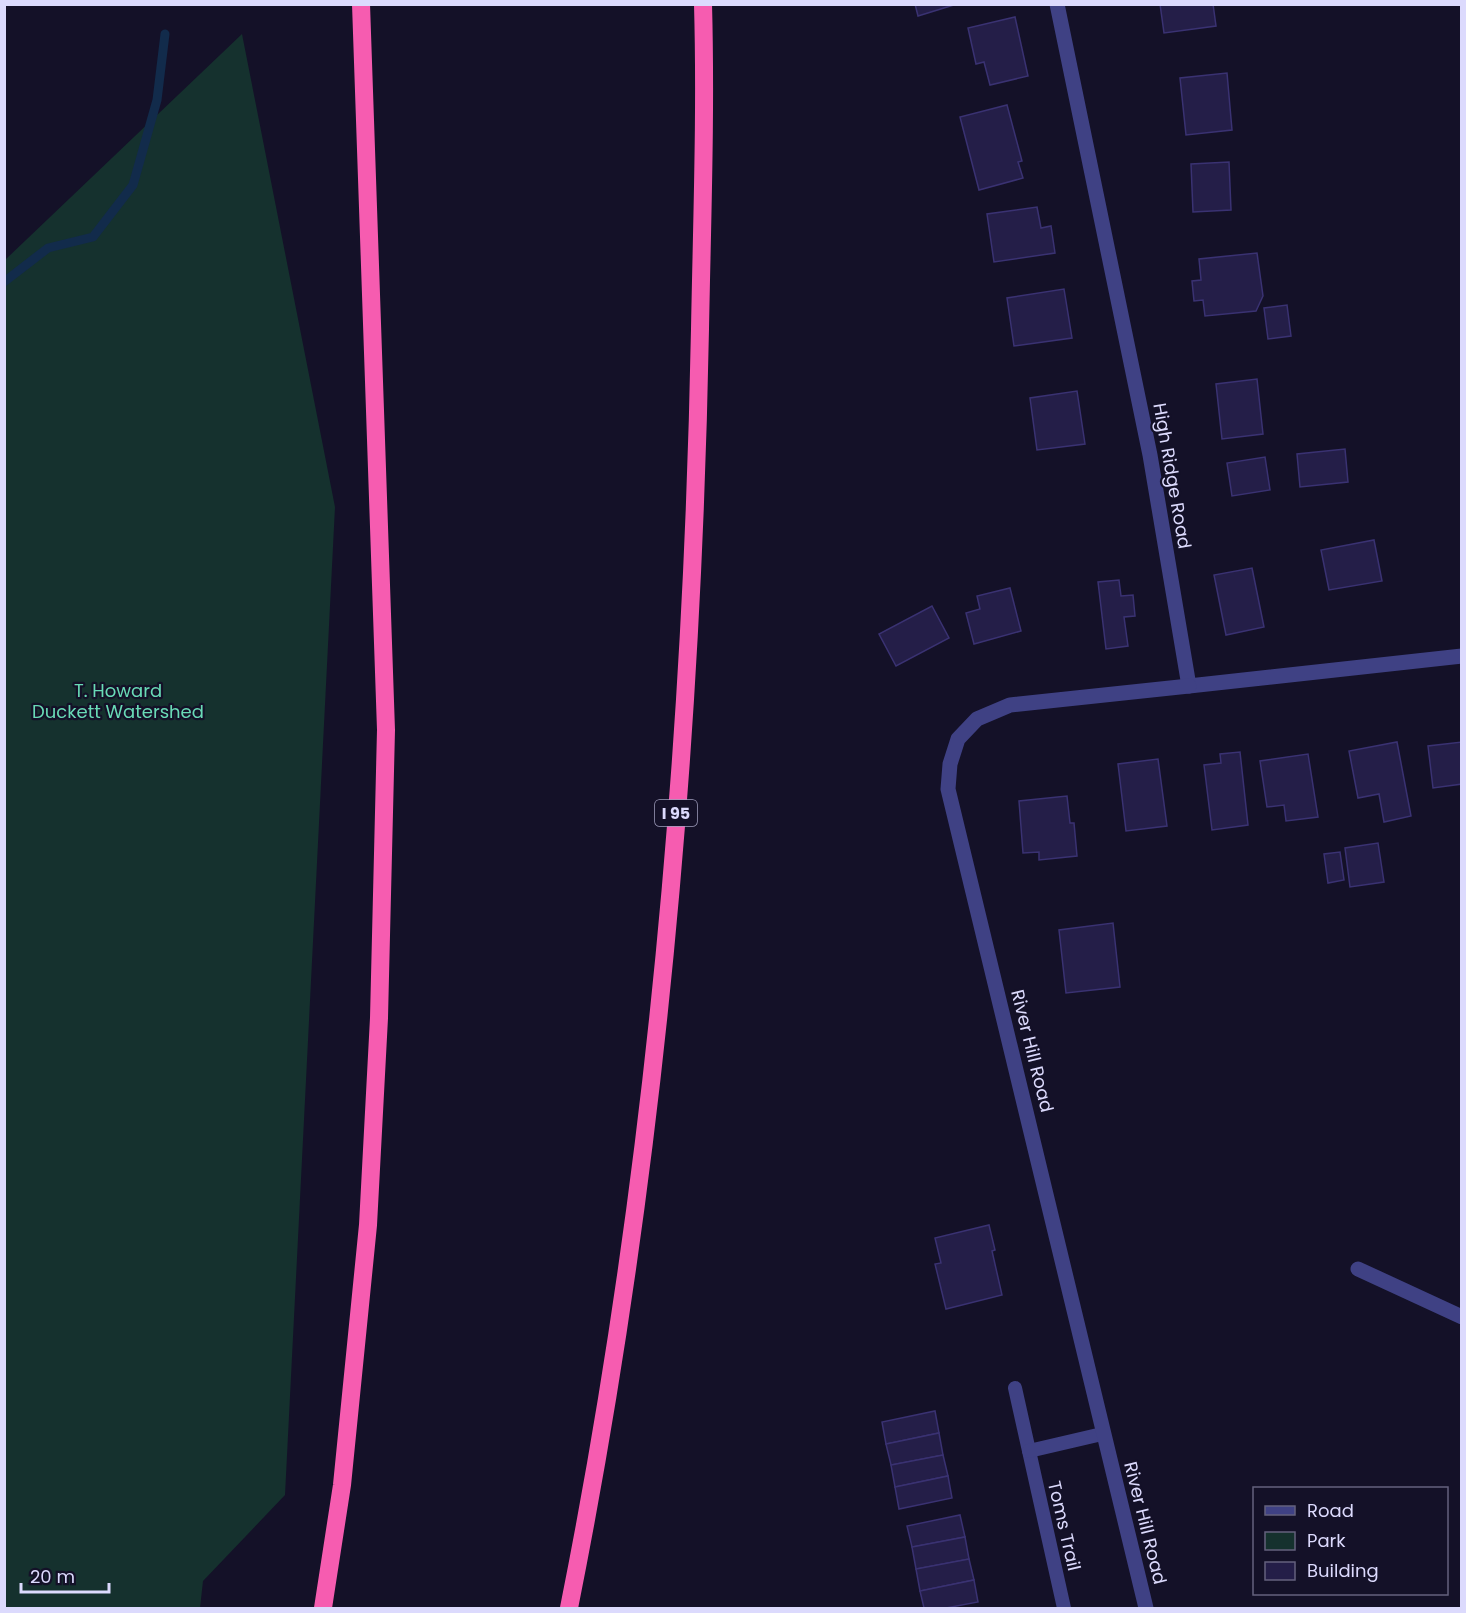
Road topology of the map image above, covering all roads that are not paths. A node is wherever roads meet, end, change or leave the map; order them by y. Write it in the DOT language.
graph roads {
  1 [pos="361,4"];
  2 [pos="1057,4"];
  3 [pos="703,8"];
  4 [pos="1461,656"];
  5 [pos="1189,686"];
  6 [pos="1358,1269"];
  7 [pos="1461,1317"];
  8 [pos="1015,1388"];
  9 [pos="1102,1434"];
  10 [pos="1029,1451"];
  11 [pos="323,1608"];
  12 [pos="569,1608"];
  13 [pos="1064,1608"];
  14 [pos="1146,1608"];
  1 -- 11 [label="highway"];
  2 -- 5 [label="street, High Ridge Road"];
  3 -- 12 [label="highway, I 95"];
  4 -- 5 [label="street"];
  5 -- 9 [label="street, River Hill Road"];
  6 -- 7 [label="street"];
  8 -- 10 [label="lane, Toms Trail"];
  9 -- 10 [label="lane"];
  9 -- 14 [label="street, River Hill Road"];
  10 -- 13 [label="lane, Toms Trail"];
}
